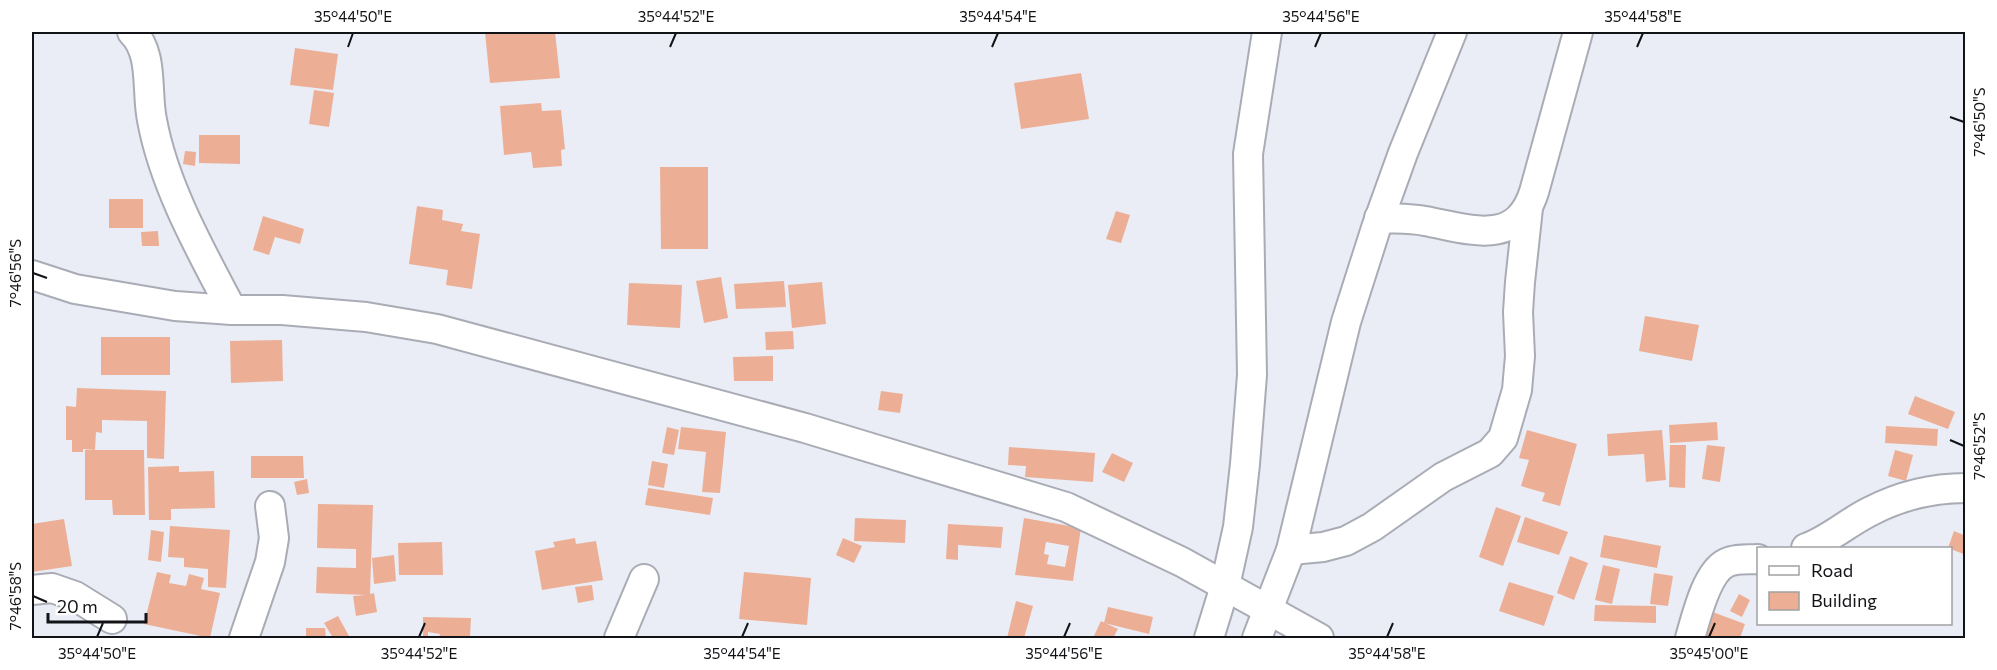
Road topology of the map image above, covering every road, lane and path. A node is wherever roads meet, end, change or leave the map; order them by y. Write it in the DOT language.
graph roads {
  1 [pos="132,32"];
  2 [pos="1267,32"];
  3 [pos="1452,32"];
  4 [pos="1578,32"];
  5 [pos="1528,208"];
  6 [pos="1379,218"];
  7 [pos="32,275"];
  8 [pos="232,310"];
  9 [pos="1965,488"];
  10 [pos="270,506"];
  11 [pos="1809,547"];
  12 [pos="1291,550"];
  13 [pos="1757,559"];
  14 [pos="644,579"];
  15 [pos="1225,586"];
  16 [pos="32,590"];
  17 [pos="1269,609"];
  18 [pos="112,619"];
  19 [pos="244,639"];
  20 [pos="619,639"];
  21 [pos="1209,639"];
  22 [pos="1257,639"];
  23 [pos="1319,639"];
  24 [pos="1690,639"];
  1 -- 8 [label="street"];
  2 -- 15 [label="street"];
  3 -- 6 [label="street"];
  4 -- 5 [label="street"];
  5 -- 6 [label="street"];
  5 -- 12 [label="street"];
  6 -- 12 [label="street"];
  7 -- 8 [label="street"];
  8 -- 15 [label="street"];
  9 -- 11 [label="street"];
  10 -- 19 [label="street"];
  12 -- 17 [label="street"];
  13 -- 24 [label="street"];
  14 -- 20 [label="street"];
  15 -- 17 [label="street"];
  15 -- 21 [label="street"];
  16 -- 18 [label="street"];
  17 -- 22 [label="street"];
  17 -- 23 [label="street"];
}
